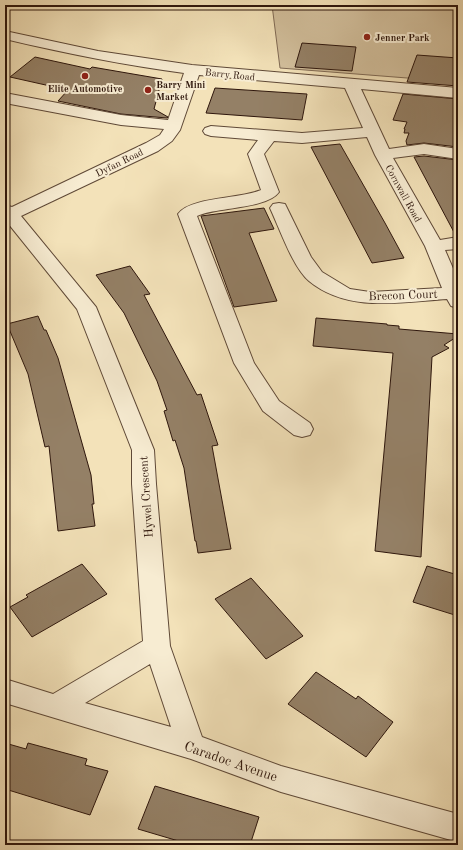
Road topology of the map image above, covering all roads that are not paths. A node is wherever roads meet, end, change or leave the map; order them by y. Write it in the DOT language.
graph roads {
  1 [pos="5,35"];
  2 [pos="193,70"];
  3 [pos="350,83"];
  4 [pos="458,93"];
  5 [pos="5,98"];
  6 [pos="174,126"];
  7 [pos="211,130"];
  8 [pos="372,132"];
  9 [pos="270,136"];
  10 [pos="458,154"];
  11 [pos="382,155"];
  12 [pos="279,208"];
  13 [pos="7,214"];
  14 [pos="458,243"];
  15 [pos="434,246"];
  16 [pos="456,298"];
  17 [pos="302,429"];
  18 [pos="158,646"];
  19 [pos="5,691"];
  20 [pos="55,707"];
  21 [pos="191,746"];
  22 [pos="458,828"];
  1 -- 2 [label="street, Barry Road"];
  2 -- 3 [label="street, Barry Road"];
  2 -- 6 [label="street, Dyfan Road"];
  3 -- 4 [label="street, Barry Road"];
  3 -- 8 [label="street, Cornwall Road"];
  5 -- 6 [label="street"];
  6 -- 13 [label="street, Dyfan Road"];
  7 -- 9 [label="street"];
  8 -- 9 [label="street"];
  8 -- 11 [label="street, Cornwall Road"];
  9 -- 17 [label="street"];
  10 -- 11 [label="street"];
  11 -- 15 [label="street, Cornwall Road"];
  12 -- 16 [label="street, Brecon Court"];
  13 -- 18 [label="street, Hywel Crescent"];
  14 -- 15 [label="street"];
  15 -- 16 [label="street, Cornwall Road"];
  18 -- 20 [label="street"];
  18 -- 21 [label="street, Hywel Crescent"];
  19 -- 20 [label="street, Caradoc Avenue"];
  20 -- 21 [label="street, Caradoc Avenue"];
  21 -- 22 [label="street, Caradoc Avenue"];
}
